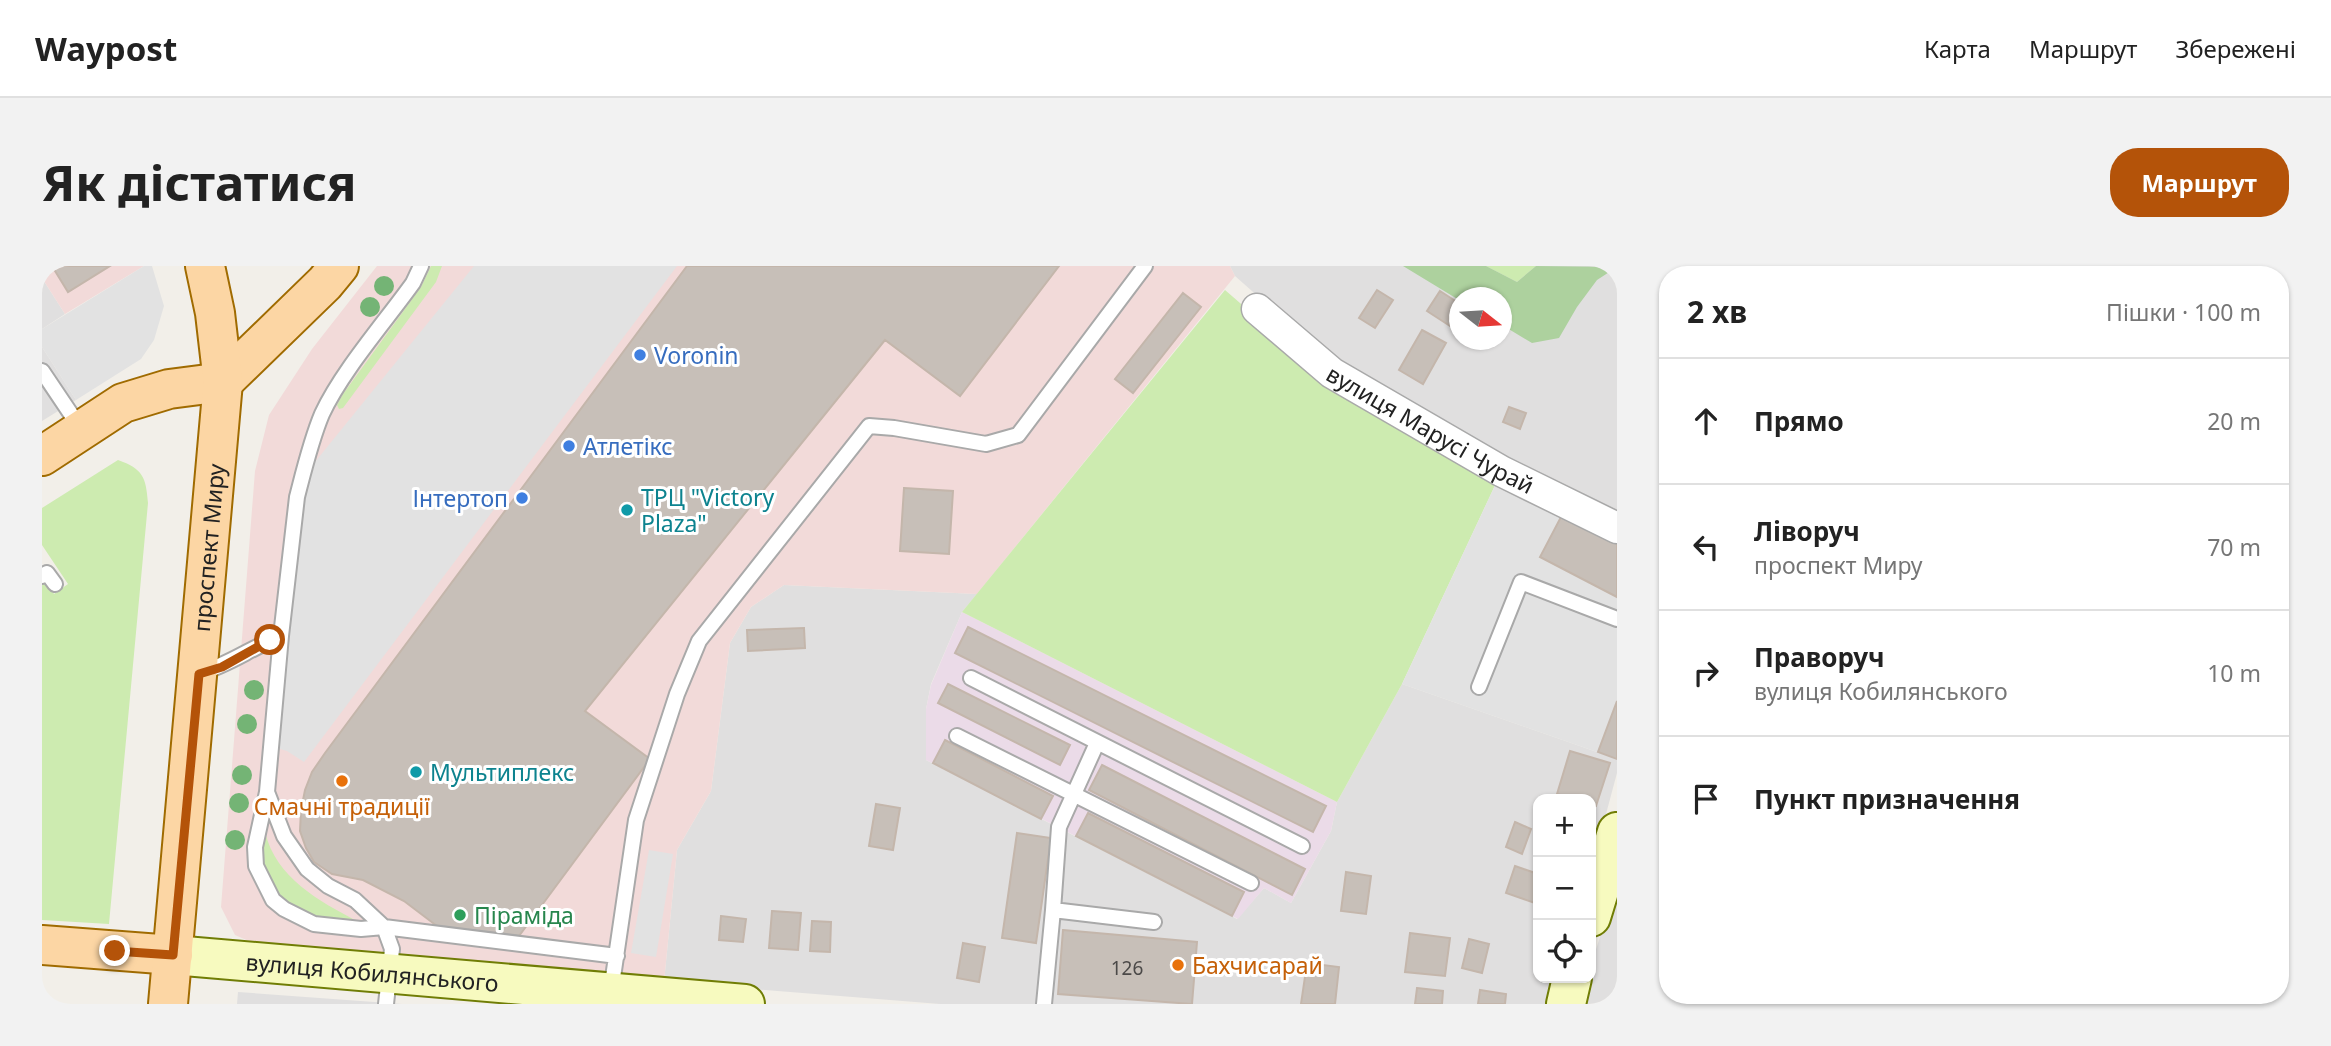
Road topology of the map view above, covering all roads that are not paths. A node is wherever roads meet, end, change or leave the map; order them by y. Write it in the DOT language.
graph roads {
  1 [pos="205,266"];
  2 [pos="339,266"];
  3 [pos="421,266"];
  4 [pos="1145,266"];
  5 [pos="1257,309"];
  6 [pos="42,372"];
  7 [pos="223,382"];
  8 [pos="82,431"];
  9 [pos="42,456"];
  10 [pos="1617,528"];
  11 [pos="42,576"];
  12 [pos="55,584"];
  13 [pos="1617,618"];
  14 [pos="281,636"];
  15 [pos="199,674"];
  16 [pos="971,678"];
  17 [pos="1479,687"];
  18 [pos="957,736"];
  19 [pos="1097,743"];
  20 [pos="267,792"];
  21 [pos="1072,795"];
  22 [pos="1617,832"];
  23 [pos="1302,846"];
  24 [pos="1251,883"];
  25 [pos="1596,901"];
  26 [pos="1053,910"];
  27 [pos="1154,922"];
  28 [pos="384,927"];
  29 [pos="42,945"];
  30 [pos="173,955"];
  31 [pos="617,956"];
  32 [pos="1571,983"];
  33 [pos="387,988"];
  34 [pos="611,993"];
  35 [pos="168,1004"];
  36 [pos="745,1004"];
  37 [pos="1044,1004"];
  38 [pos="1566,1004"];
  1 -- 7 [label="main road, проспект Миру"];
  2 -- 7 [label="main road"];
  3 -- 14 [label="lane"];
  4 -- 31 [label="lane"];
  5 -- 10 [label="street, вулиця Марусі Чурай"];
  6 -- 8 [label="lane"];
  7 -- 8 [label="main road"];
  7 -- 15 [label="main road, проспект Миру"];
  8 -- 9 [label="main road"];
  11 -- 12 [label="lane"];
  13 -- 17 [label="lane"];
  14 -- 15 [label="lane"];
  14 -- 20 [label="lane"];
  15 -- 30 [label="main road, проспект Миру"];
  16 -- 19 [label="lane"];
  18 -- 21 [label="lane"];
  19 -- 21 [label="lane"];
  19 -- 23 [label="lane"];
  20 -- 28 [label="lane"];
  20 -- 28 [label="lane"];
  21 -- 24 [label="lane"];
  21 -- 26 [label="lane"];
  22 -- 25 [label="main road"];
  26 -- 27 [label="lane"];
  26 -- 37 [label="lane"];
  28 -- 31 [label="lane"];
  28 -- 33 [label="lane"];
  29 -- 30 [label="main road, вулиця Кобилянського"];
  30 -- 33 [label="main road, вулиця Кобилянського"];
  30 -- 35 [label="main road, проспект Миру"];
  31 -- 34 [label="lane"];
  32 -- 38 [label="main road"];
  33 -- 34 [label="main road, вулиця Кобилянського"];
  34 -- 36 [label="main road, вулиця Кобилянського"];
}
